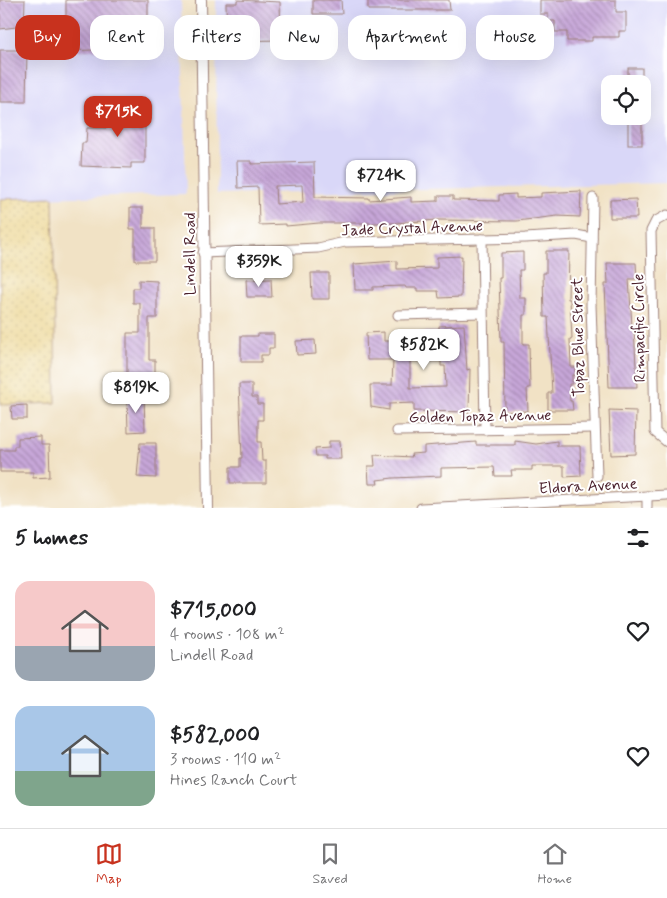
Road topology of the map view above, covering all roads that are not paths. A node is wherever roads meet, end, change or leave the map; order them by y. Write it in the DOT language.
graph roads {
  1 [pos="201,0"];
  2 [pos="593,198"];
  3 [pos="667,215"];
  4 [pos="592,238"];
  5 [pos="482,239"];
  6 [pos="203,253"];
  7 [pos="482,313"];
  8 [pos="398,315"];
  9 [pos="594,428"];
  10 [pos="485,430"];
  11 [pos="397,432"];
  12 [pos="667,442"];
  13 [pos="596,476"];
  14 [pos="647,496"];
  15 [pos="667,496"];
  16 [pos="502,506"];
  17 [pos="208,508"];
  18 [pos="421,508"];
  19 [pos="647,508"];
  1 -- 6 [label="street, Lindell Road"];
  2 -- 4 [label="street, Topaz Blue Street"];
  3 -- 12 [label="street, Rimpacific Circle"];
  4 -- 5 [label="street, Jade Crystal Avenue"];
  4 -- 9 [label="street, Topaz Blue Street"];
  5 -- 6 [label="street, Jade Crystal Avenue"];
  5 -- 7 [label="street"];
  6 -- 17 [label="street, Lindell Road"];
  7 -- 8 [label="street"];
  7 -- 10 [label="street"];
  9 -- 10 [label="street, Golden Topaz Avenue"];
  9 -- 13 [label="street, Topaz Blue Street"];
  10 -- 11 [label="street, Golden Topaz Avenue"];
  14 -- 15 [label="street, Eldora Avenue"];
  14 -- 16 [label="street, Eldora Avenue"];
  14 -- 19 [label="street"];
  16 -- 18 [label="street, Eldora Avenue"];
}
